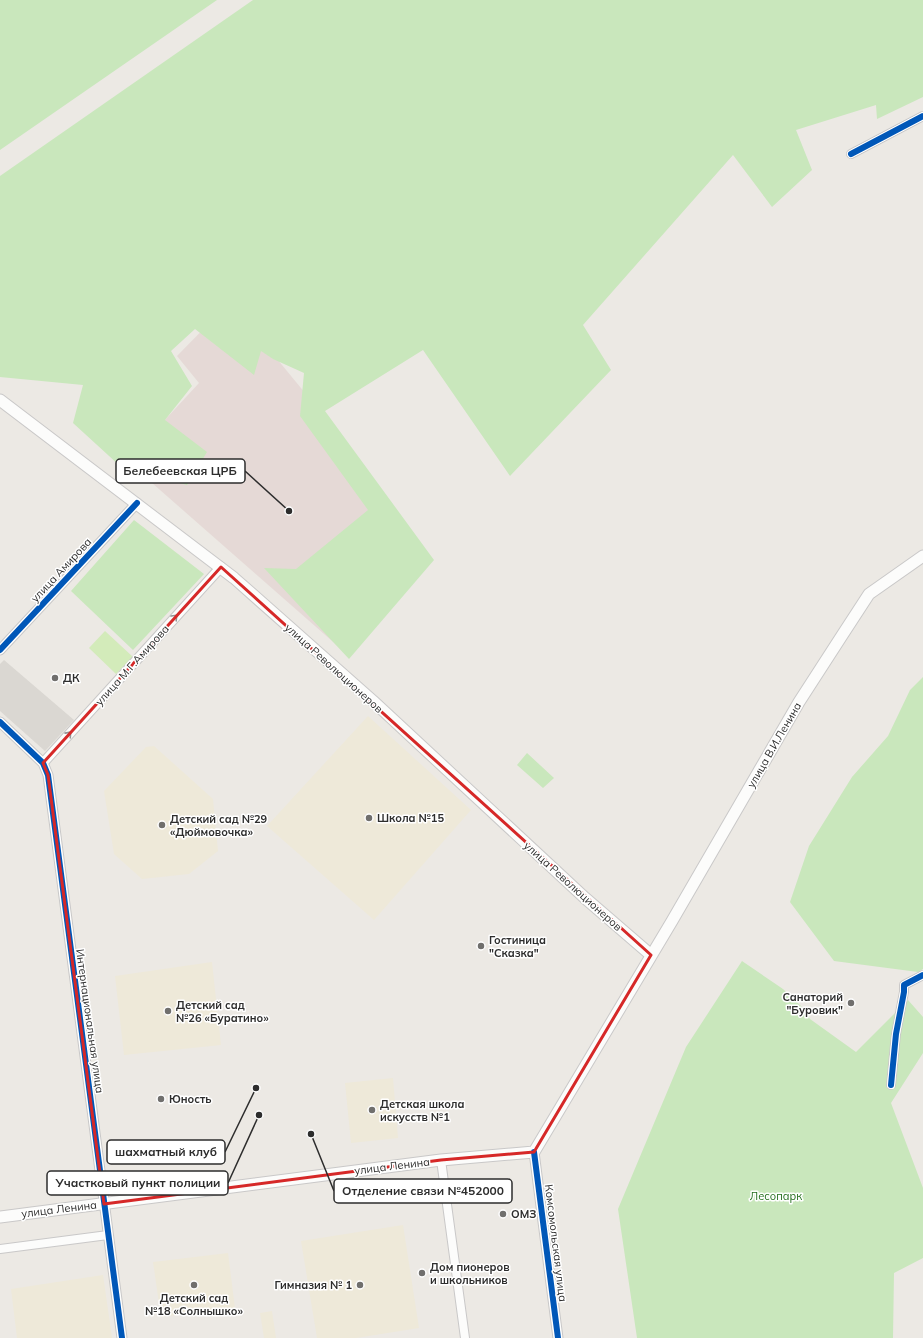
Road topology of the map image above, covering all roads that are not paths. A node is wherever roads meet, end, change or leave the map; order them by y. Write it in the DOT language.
graph roads {
  1 [pos="923,116"];
  2 [pos="851,154"];
  3 [pos="0,400"];
  4 [pos="137,503"];
  5 [pos="923,556"];
  6 [pos="222,567"];
  7 [pos="0,650"];
  8 [pos="1,724"];
  9 [pos="43,763"];
  10 [pos="651,956"];
  11 [pos="923,975"];
  12 [pos="891,1086"];
  13 [pos="534,1152"];
  14 [pos="441,1160"];
  15 [pos="104,1204"];
  16 [pos="0,1217"];
  17 [pos="108,1234"];
  18 [pos="0,1249"];
  19 [pos="122,1338"];
  20 [pos="466,1338"];
  21 [pos="558,1338"];
  1 -- 2 [label="street"];
  3 -- 4 [label="main road, улица Революционеров"];
  4 -- 6 [label="main road, улица Революционеров"];
  4 -- 7 [label="street, улица Амирова"];
  5 -- 10 [label="main road, улица В.И.Ленина"];
  9 -- 6 [label="street, улица М.Г.Амирова, one-way"];
  6 -- 10 [label="main road, улица Революционеров"];
  8 -- 9 [label="street, Интернациональная улица"];
  9 -- 15 [label="street, Интернациональная улица"];
  10 -- 13 [label="main road"];
  11 -- 12 [label="street"];
  13 -- 14 [label="main road, улица Ленина"];
  13 -- 21 [label="street, Комсомольская улица"];
  14 -- 15 [label="main road, улица Ленина"];
  14 -- 20 [label="street"];
  15 -- 16 [label="main road, улица Ленина"];
  15 -- 17 [label="street, Интернациональная улица"];
  17 -- 18 [label="street"];
  17 -- 19 [label="street, Интернациональная улица"];
}
